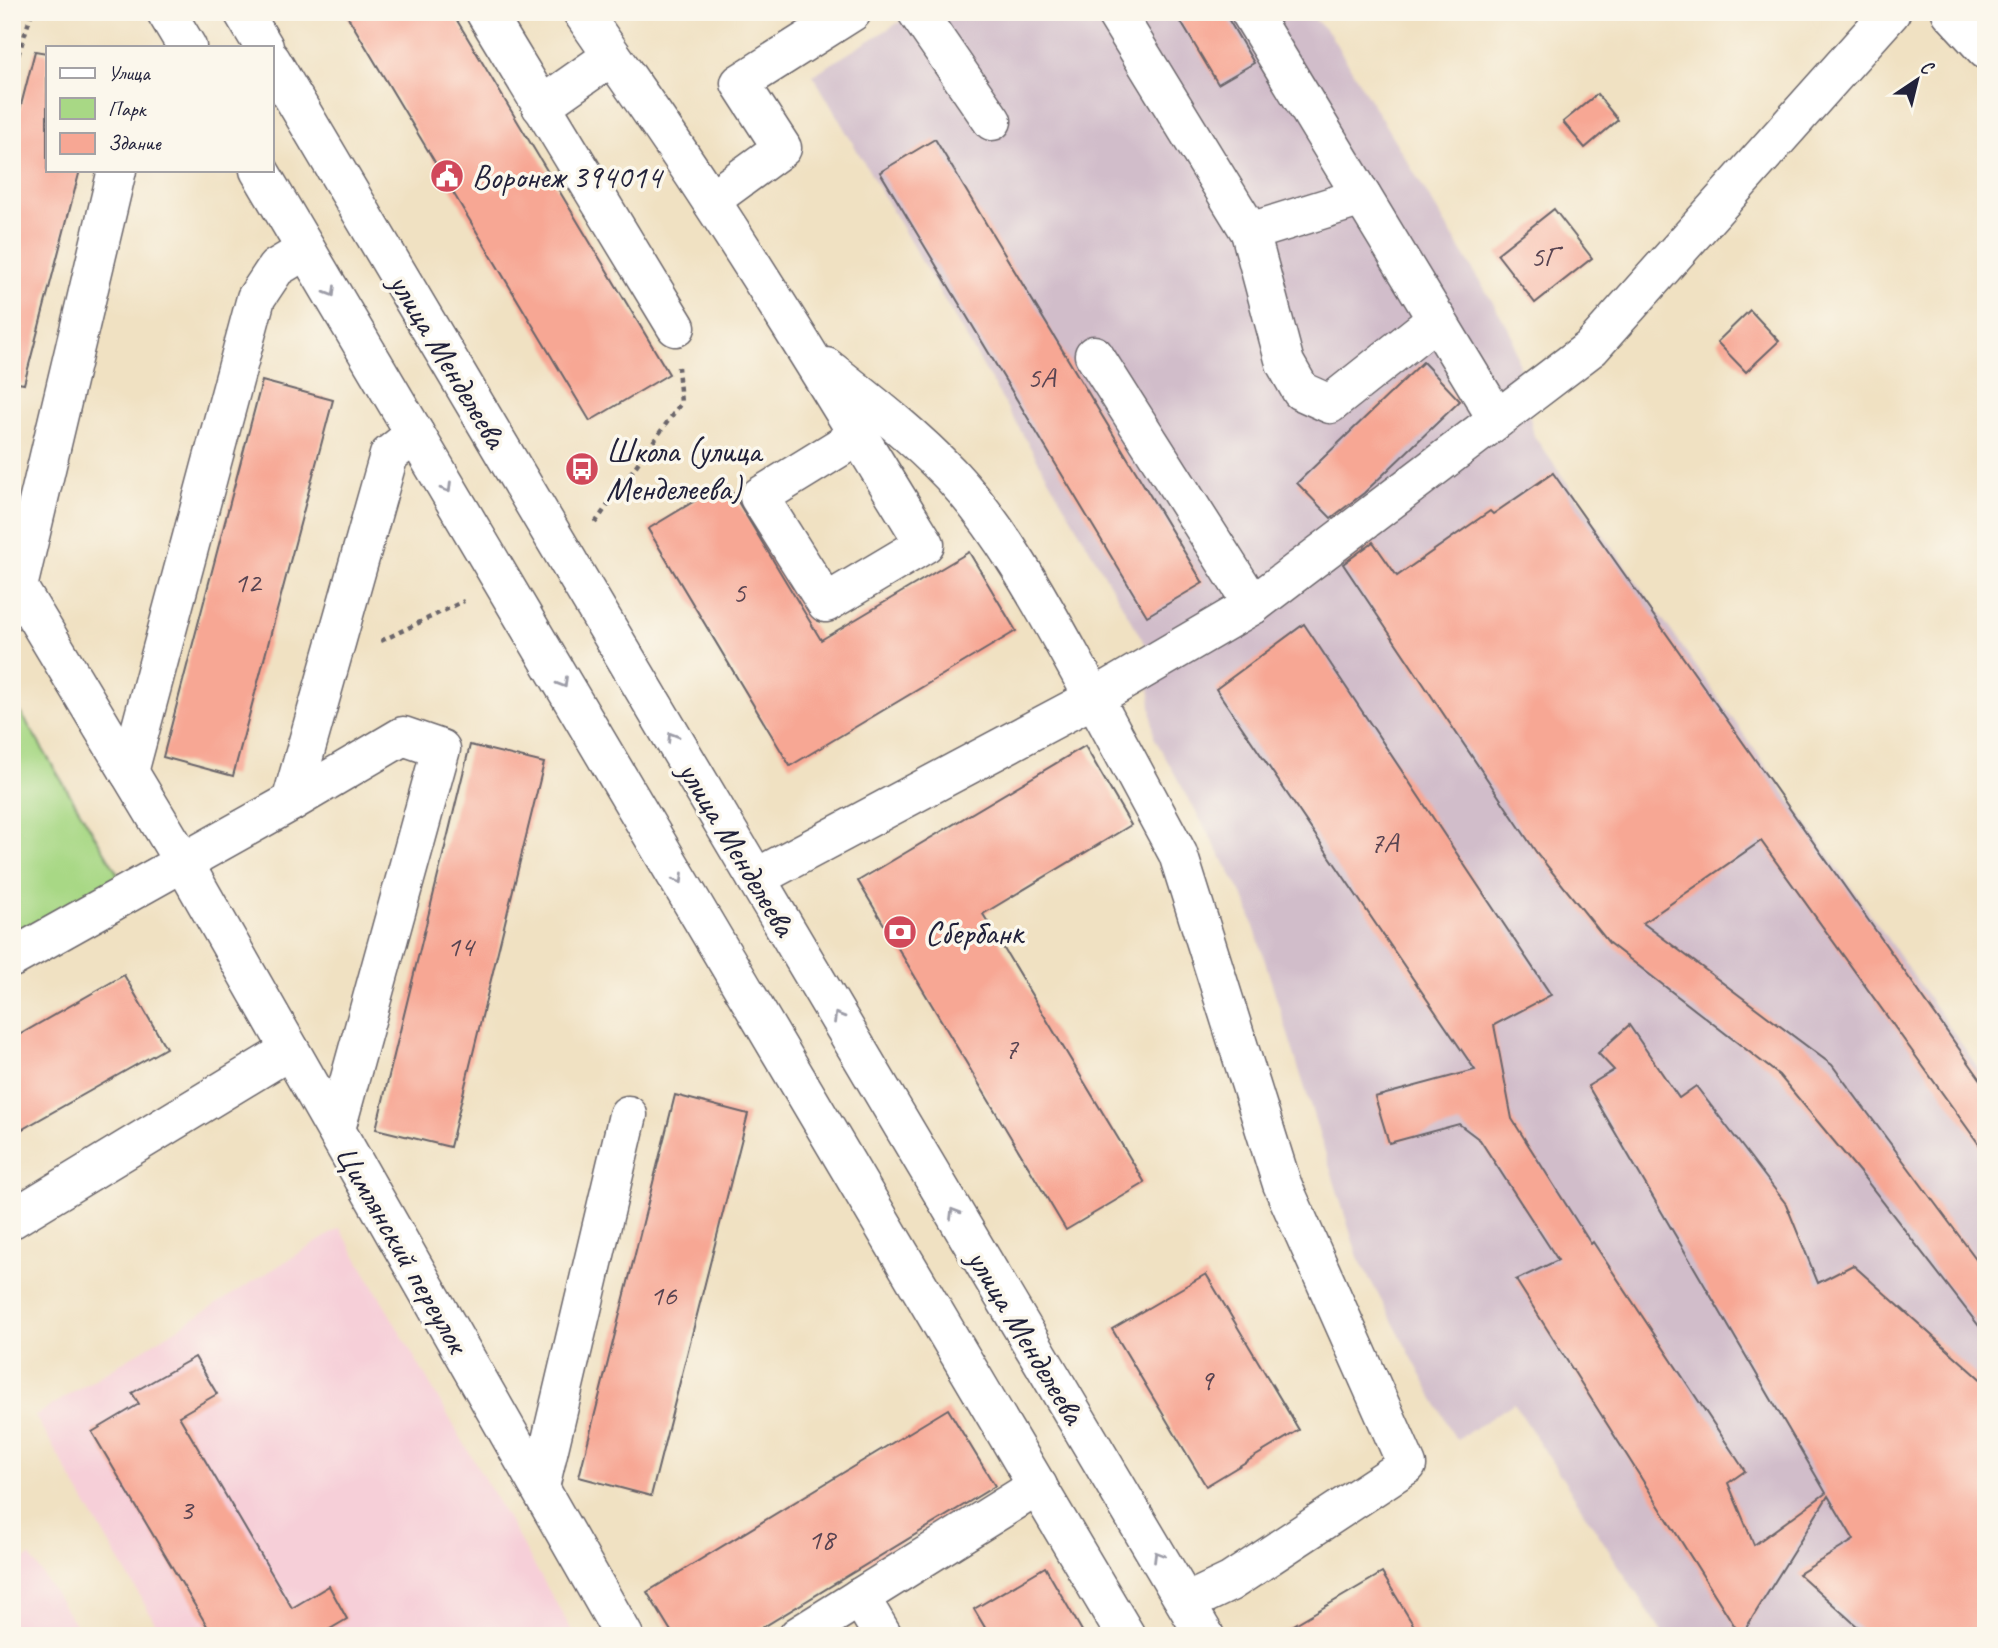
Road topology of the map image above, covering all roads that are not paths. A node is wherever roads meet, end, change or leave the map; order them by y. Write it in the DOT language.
graph roads {
  1 [pos="243,12"];
  2 [pos="485,12"];
  3 [pos="582,12"];
  4 [pos="852,12"];
  5 [pos="917,12"];
  6 [pos="1115,12"];
  7 [pos="1250,12"];
  8 [pos="1891,12"];
  9 [pos="1951,12"];
  10 [pos="263,46"];
  11 [pos="1986,50"];
  12 [pos="612,56"];
  13 [pos="273,63"];
  14 [pos="541,106"];
  15 [pos="992,121"];
  16 [pos="117,172"];
  17 [pos="260,172"];
  18 [pos="1363,197"];
  19 [pos="711,200"];
  20 [pos="1250,232"];
  21 [pos="306,250"];
  22 [pos="1437,319"];
  23 [pos="676,327"];
  24 [pos="806,351"];
  25 [pos="1094,355"];
  26 [pos="1497,419"];
  27 [pos="415,434"];
  28 [pos="858,436"];
  29 [pos="15,582"];
  30 [pos="1253,605"];
  31 [pos="1094,698"];
  32 [pos="129,772"];
  33 [pos="291,802"];
  34 [pos="182,860"];
  35 [pos="756,878"];
  36 [pos="12,958"];
  37 [pos="290,1050"];
  38 [pos="628,1115"];
  39 [pos="336,1129"];
  40 [pos="12,1219"];
  41 [pos="1038,1486"];
  42 [pos="540,1487"];
  43 [pos="860,1597"];
  44 [pos="1186,1603"];
  45 [pos="624,1636"];
  46 [pos="798,1636"];
  47 [pos="883,1636"];
  48 [pos="1126,1636"];
  49 [pos="1205,1636"];
  1 -- 10 [label="main road"];
  2 -- 14 [label="main road"];
  3 -- 12 [label="main road"];
  4 -- 19 [label="main road"];
  5 -- 15 [label="main road"];
  6 -- 20 [label="main road"];
  7 -- 18 [label="main road"];
  8 -- 26 [label="main road"];
  9 -- 11 [label="main road"];
  12 -- 14 [label="main road"];
  12 -- 19 [label="main road"];
  35 -- 13 [label="main road, улица Менделеева, one-way"];
  14 -- 23 [label="main road"];
  16 -- 29 [label="main road"];
  17 -- 21 [label="main road, улица Менделеева"];
  18 -- 20 [label="main road"];
  18 -- 22 [label="main road"];
  19 -- 24 [label="main road"];
  20 -- 22 [label="main road"];
  21 -- 27 [label="main road, улица Менделеева, one-way"];
  21 -- 32 [label="main road"];
  22 -- 26 [label="main road"];
  24 -- 28 [label="main road"];
  24 -- 31 [label="main road"];
  25 -- 30 [label="main road"];
  26 -- 30 [label="main road"];
  27 -- 33 [label="main road"];
  27 -- 41 [label="main road, улица Менделеева, one-way"];
  28 -- 28 [label="main road"];
  29 -- 32 [label="main road, Цимлянский переулок"];
  30 -- 31 [label="main road"];
  31 -- 35 [label="main road"];
  31 -- 44 [label="main road"];
  32 -- 34 [label="main road, Цимлянский переулок"];
  33 -- 34 [label="main road"];
  33 -- 39 [label="main road"];
  34 -- 36 [label="main road"];
  34 -- 37 [label="main road, Цимлянский переулок"];
  44 -- 35 [label="main road, улица Менделеева, one-way"];
  37 -- 39 [label="main road, Цимлянский переулок"];
  37 -- 40 [label="main road"];
  38 -- 42 [label="main road"];
  39 -- 42 [label="main road, Цимлянский переулок"];
  41 -- 43 [label="main road"];
  41 -- 48 [label="main road, улица Менделеева"];
  42 -- 45 [label="main road, Цимлянский переулок"];
  43 -- 46 [label="main road"];
  43 -- 47 [label="main road"];
  44 -- 49 [label="main road, улица Менделеева"];
}
